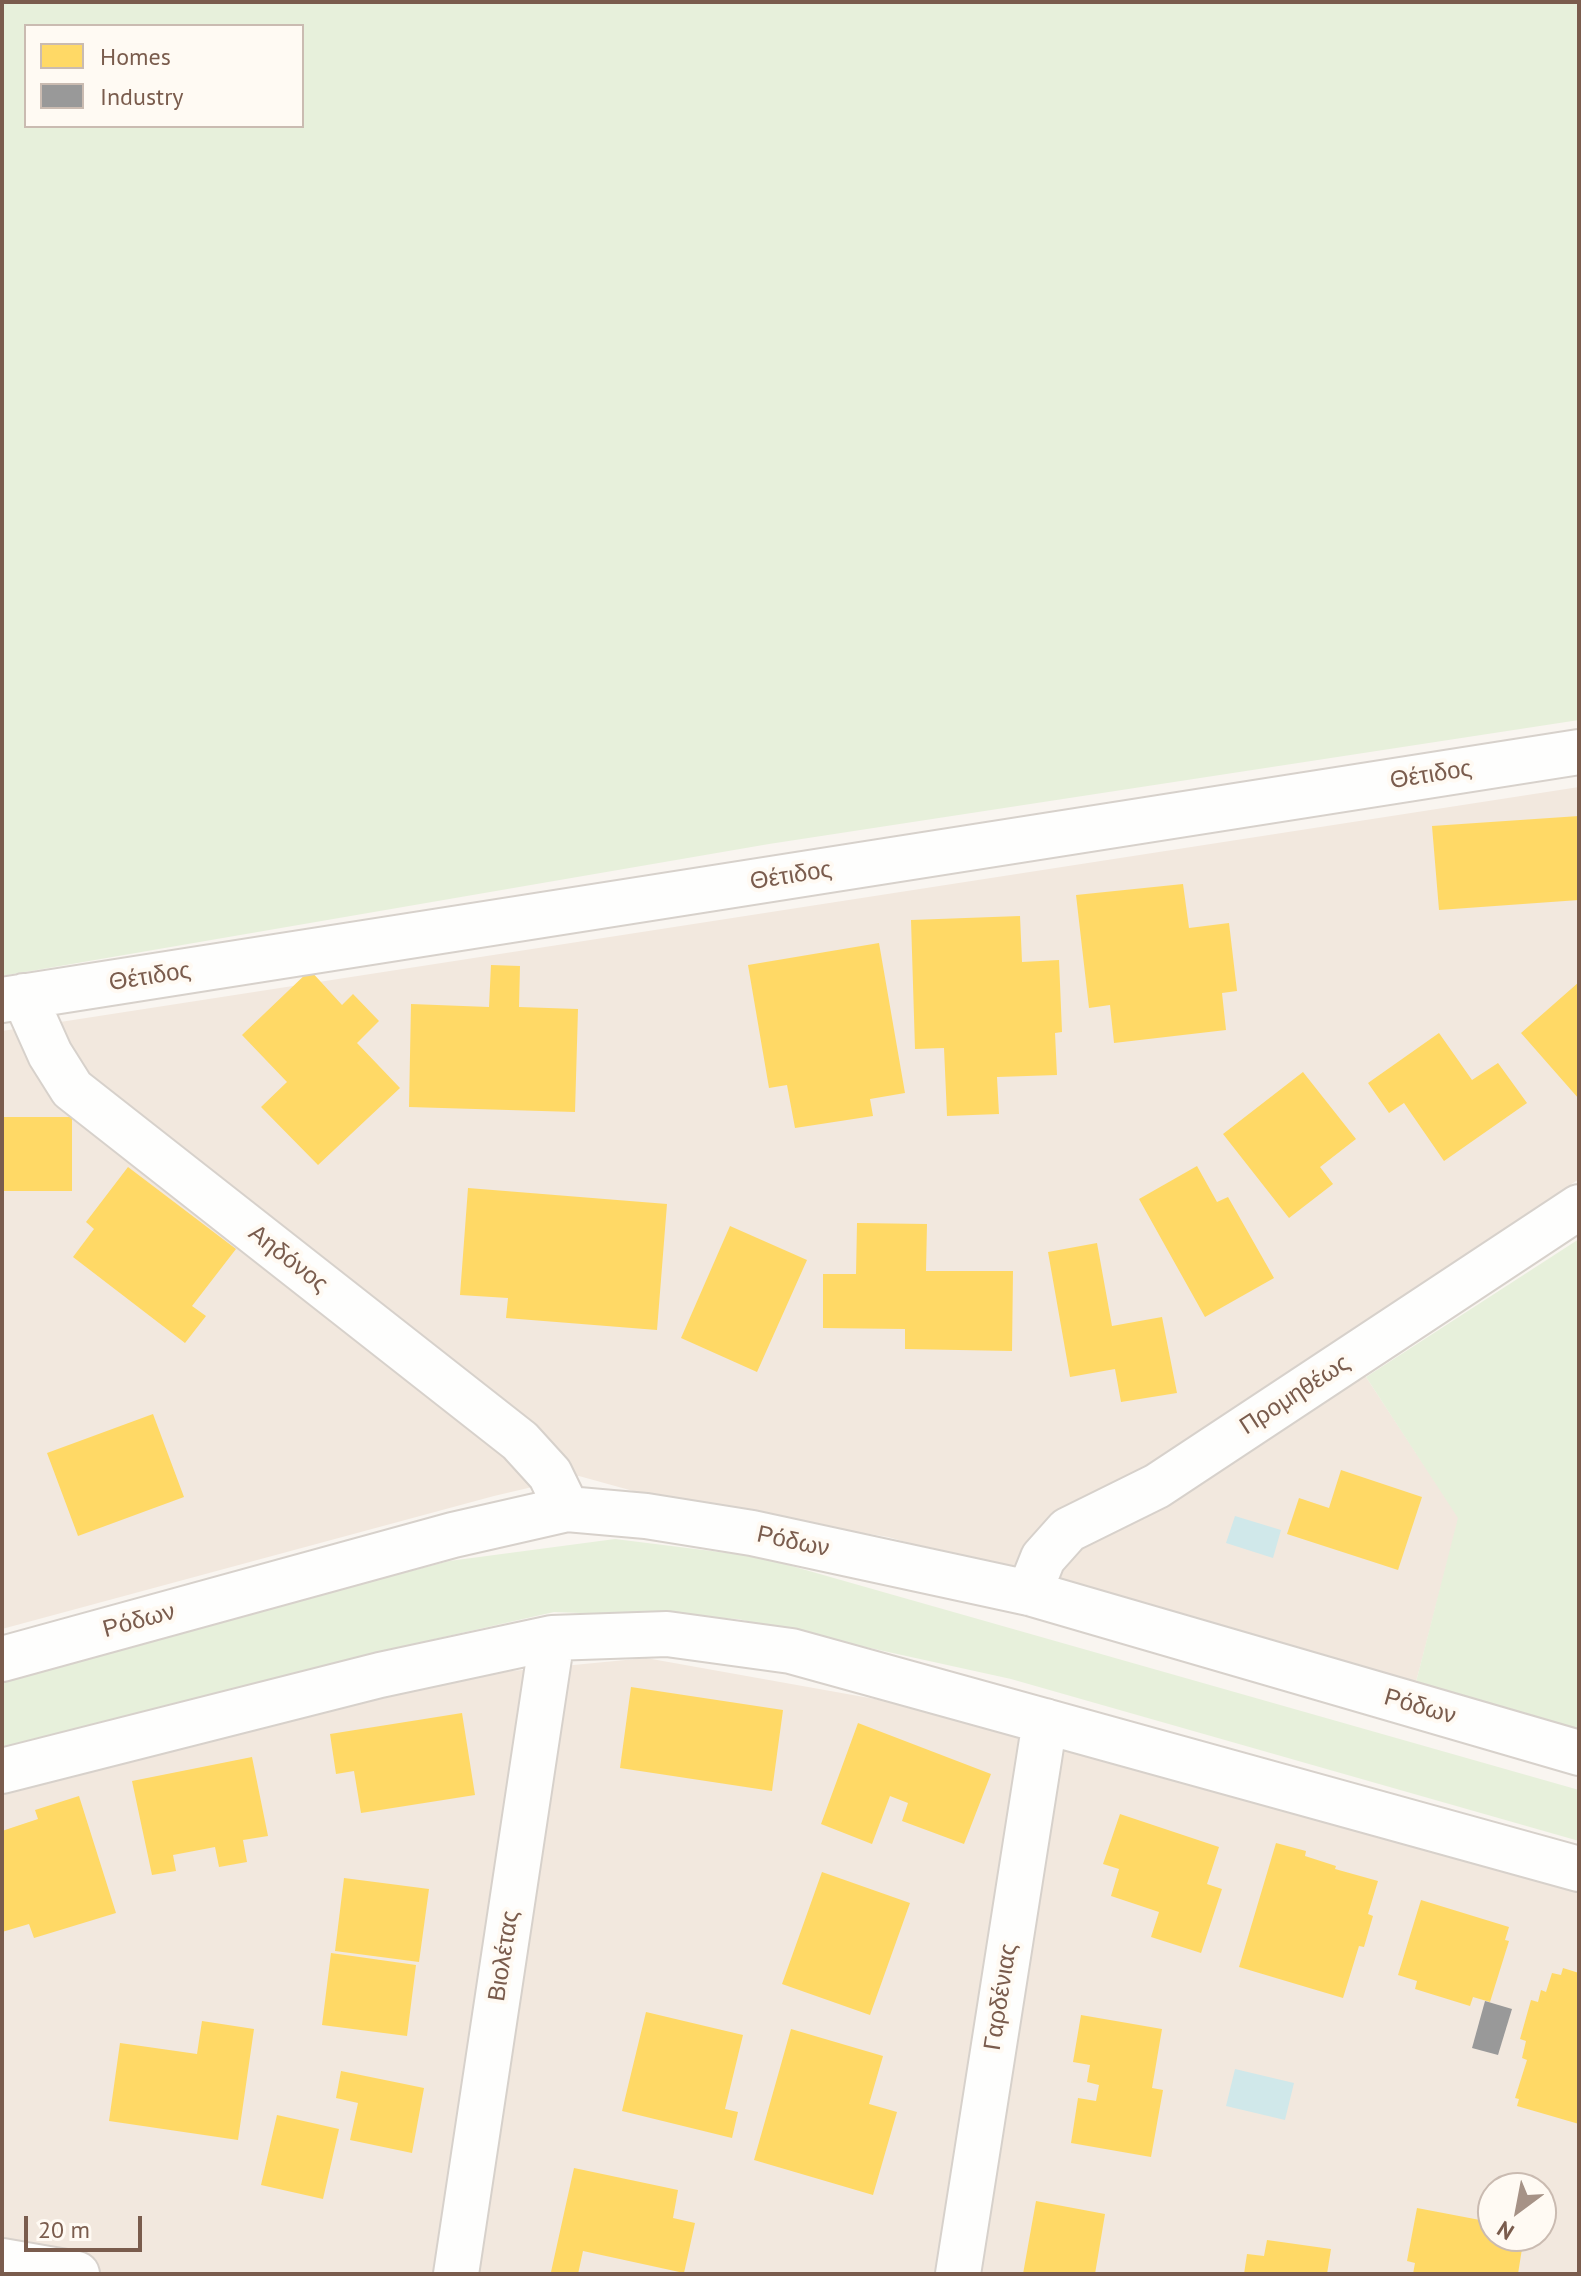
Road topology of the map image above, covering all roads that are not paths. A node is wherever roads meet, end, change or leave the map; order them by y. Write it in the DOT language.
graph roads {
  1 [pos="1579,752"];
  2 [pos="13,998"];
  3 [pos="1579,1207"];
  4 [pos="567,1509"];
  5 [pos="1029,1593"];
  6 [pos="552,1638"];
  7 [pos="2,1659"];
  8 [pos="1045,1721"];
  9 [pos="1579,1753"];
  10 [pos="2,1771"];
  11 [pos="1579,1869"];
  12 [pos="2,2261"];
  13 [pos="77,2274"];
  14 [pos="456,2274"];
  15 [pos="958,2274"];
  1 -- 2 [label="street, Θέτιδος"];
  2 -- 4 [label="street, Αηδόνος"];
  3 -- 5 [label="street, Προμηθέως"];
  4 -- 5 [label="street, Ρόδων"];
  4 -- 7 [label="street, Ρόδων"];
  5 -- 9 [label="street, Ρόδων"];
  6 -- 8 [label="street"];
  6 -- 10 [label="street"];
  6 -- 14 [label="street, Βιολέτας"];
  8 -- 11 [label="street"];
  8 -- 15 [label="street, Γαρδένιας"];
  12 -- 13 [label="street"];
}
